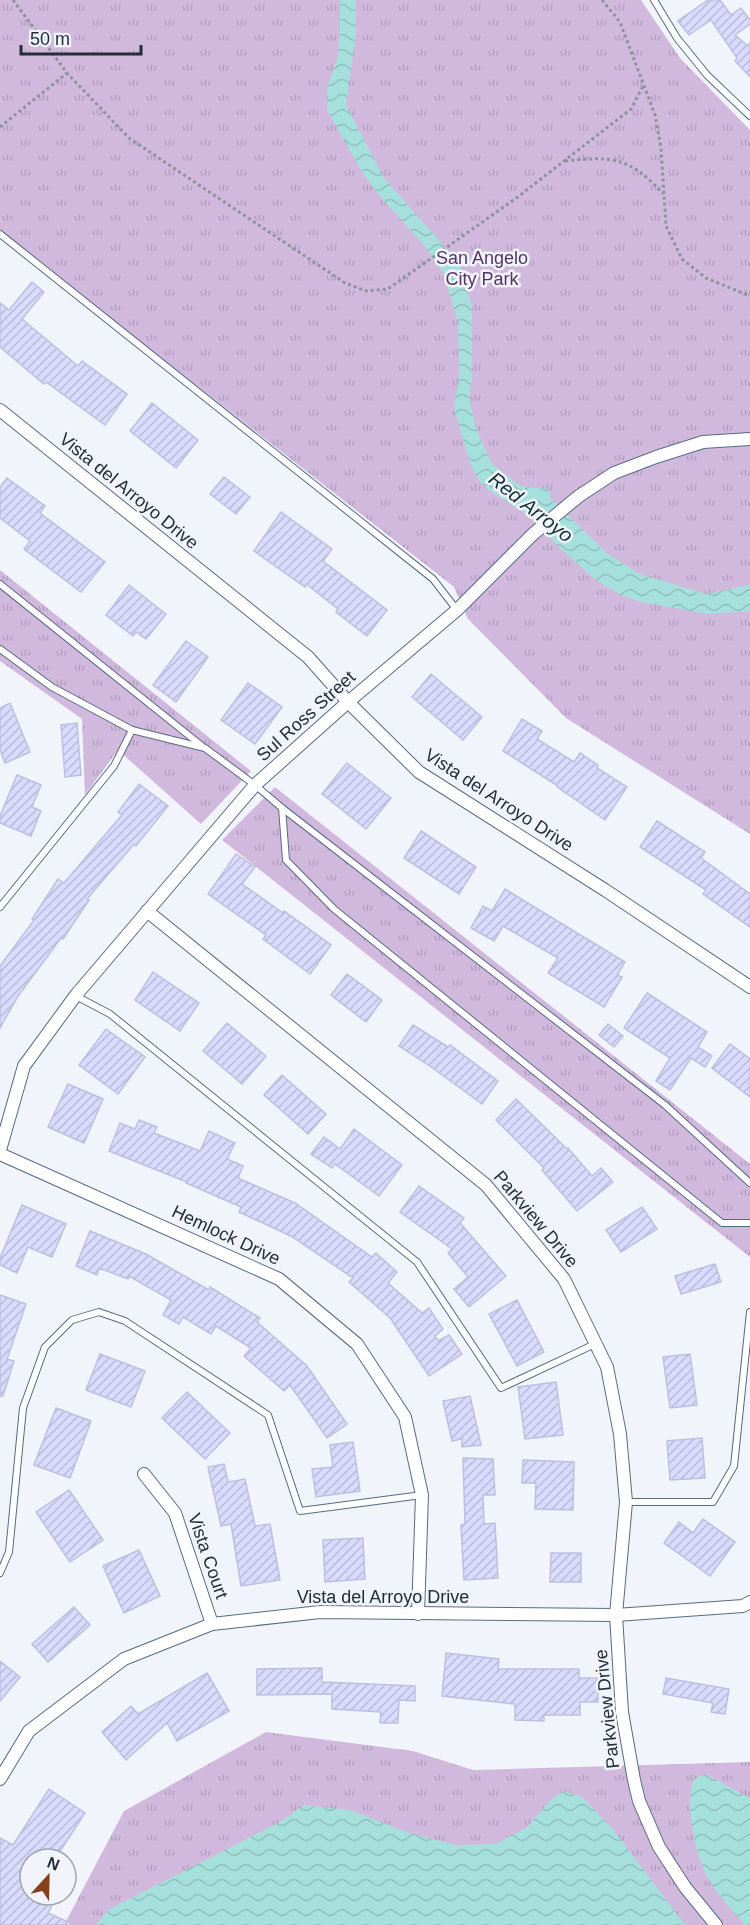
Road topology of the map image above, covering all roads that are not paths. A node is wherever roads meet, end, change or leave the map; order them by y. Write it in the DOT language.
graph roads {
  1 [pos="654,0"];
  2 [pos="750,116"];
  3 [pos="0,234"];
  4 [pos="0,410"];
  5 [pos="750,439"];
  6 [pos="0,584"];
  7 [pos="457,610"];
  8 [pos="0,649"];
  9 [pos="348,702"];
  10 [pos="132,729"];
  11 [pos="205,748"];
  12 [pos="255,785"];
  13 [pos="282,808"];
  14 [pos="0,907"];
  15 [pos="147,911"];
  16 [pos="750,987"];
  17 [pos="76,995"];
  18 [pos="0,1152"];
  19 [pos="750,1183"];
  20 [pos="750,1223"];
  21 [pos="750,1312"];
  22 [pos="595,1344"];
  23 [pos="144,1474"];
  24 [pos="422,1495"];
  25 [pos="626,1502"];
  26 [pos="0,1573"];
  27 [pos="748,1606"];
  28 [pos="418,1614"];
  29 [pos="616,1615"];
  30 [pos="212,1624"];
  31 [pos="0,1779"];
  32 [pos="716,1925"];
  1 -- 2 [label="lane"];
  3 -- 7 [label="lane"];
  4 -- 9 [label="street, Vista del Arroyo Drive"];
  5 -- 7 [label="street, Sul Ross Street"];
  6 -- 11 [label="lane"];
  7 -- 9 [label="street, Sul Ross Street"];
  8 -- 10 [label="lane"];
  9 -- 12 [label="street, Sul Ross Street"];
  9 -- 16 [label="street, Vista del Arroyo Drive"];
  10 -- 11 [label="lane"];
  10 -- 14 [label="lane"];
  11 -- 12 [label="lane"];
  12 -- 13 [label="lane"];
  12 -- 15 [label="street, Sul Ross Street"];
  13 -- 19 [label="lane"];
  13 -- 20 [label="lane"];
  15 -- 17 [label="street, Sul Ross Street"];
  15 -- 22 [label="street, Parkview Drive"];
  17 -- 18 [label="street, Sul Ross Street"];
  17 -- 22 [label="lane"];
  18 -- 24 [label="street, Hemlock Drive"];
  21 -- 25 [label="lane"];
  22 -- 25 [label="street, Parkview Drive"];
  23 -- 30 [label="street, Vista Court"];
  24 -- 26 [label="lane"];
  24 -- 28 [label="street, Hemlock Drive"];
  25 -- 29 [label="street, Parkview Drive"];
  27 -- 29 [label="street, Vista del Arroyo Drive"];
  28 -- 29 [label="street, Vista del Arroyo Drive"];
  28 -- 30 [label="street, Vista del Arroyo Drive"];
  29 -- 32 [label="street, Parkview Drive"];
  30 -- 31 [label="street, Vista del Arroyo Drive"];
}
